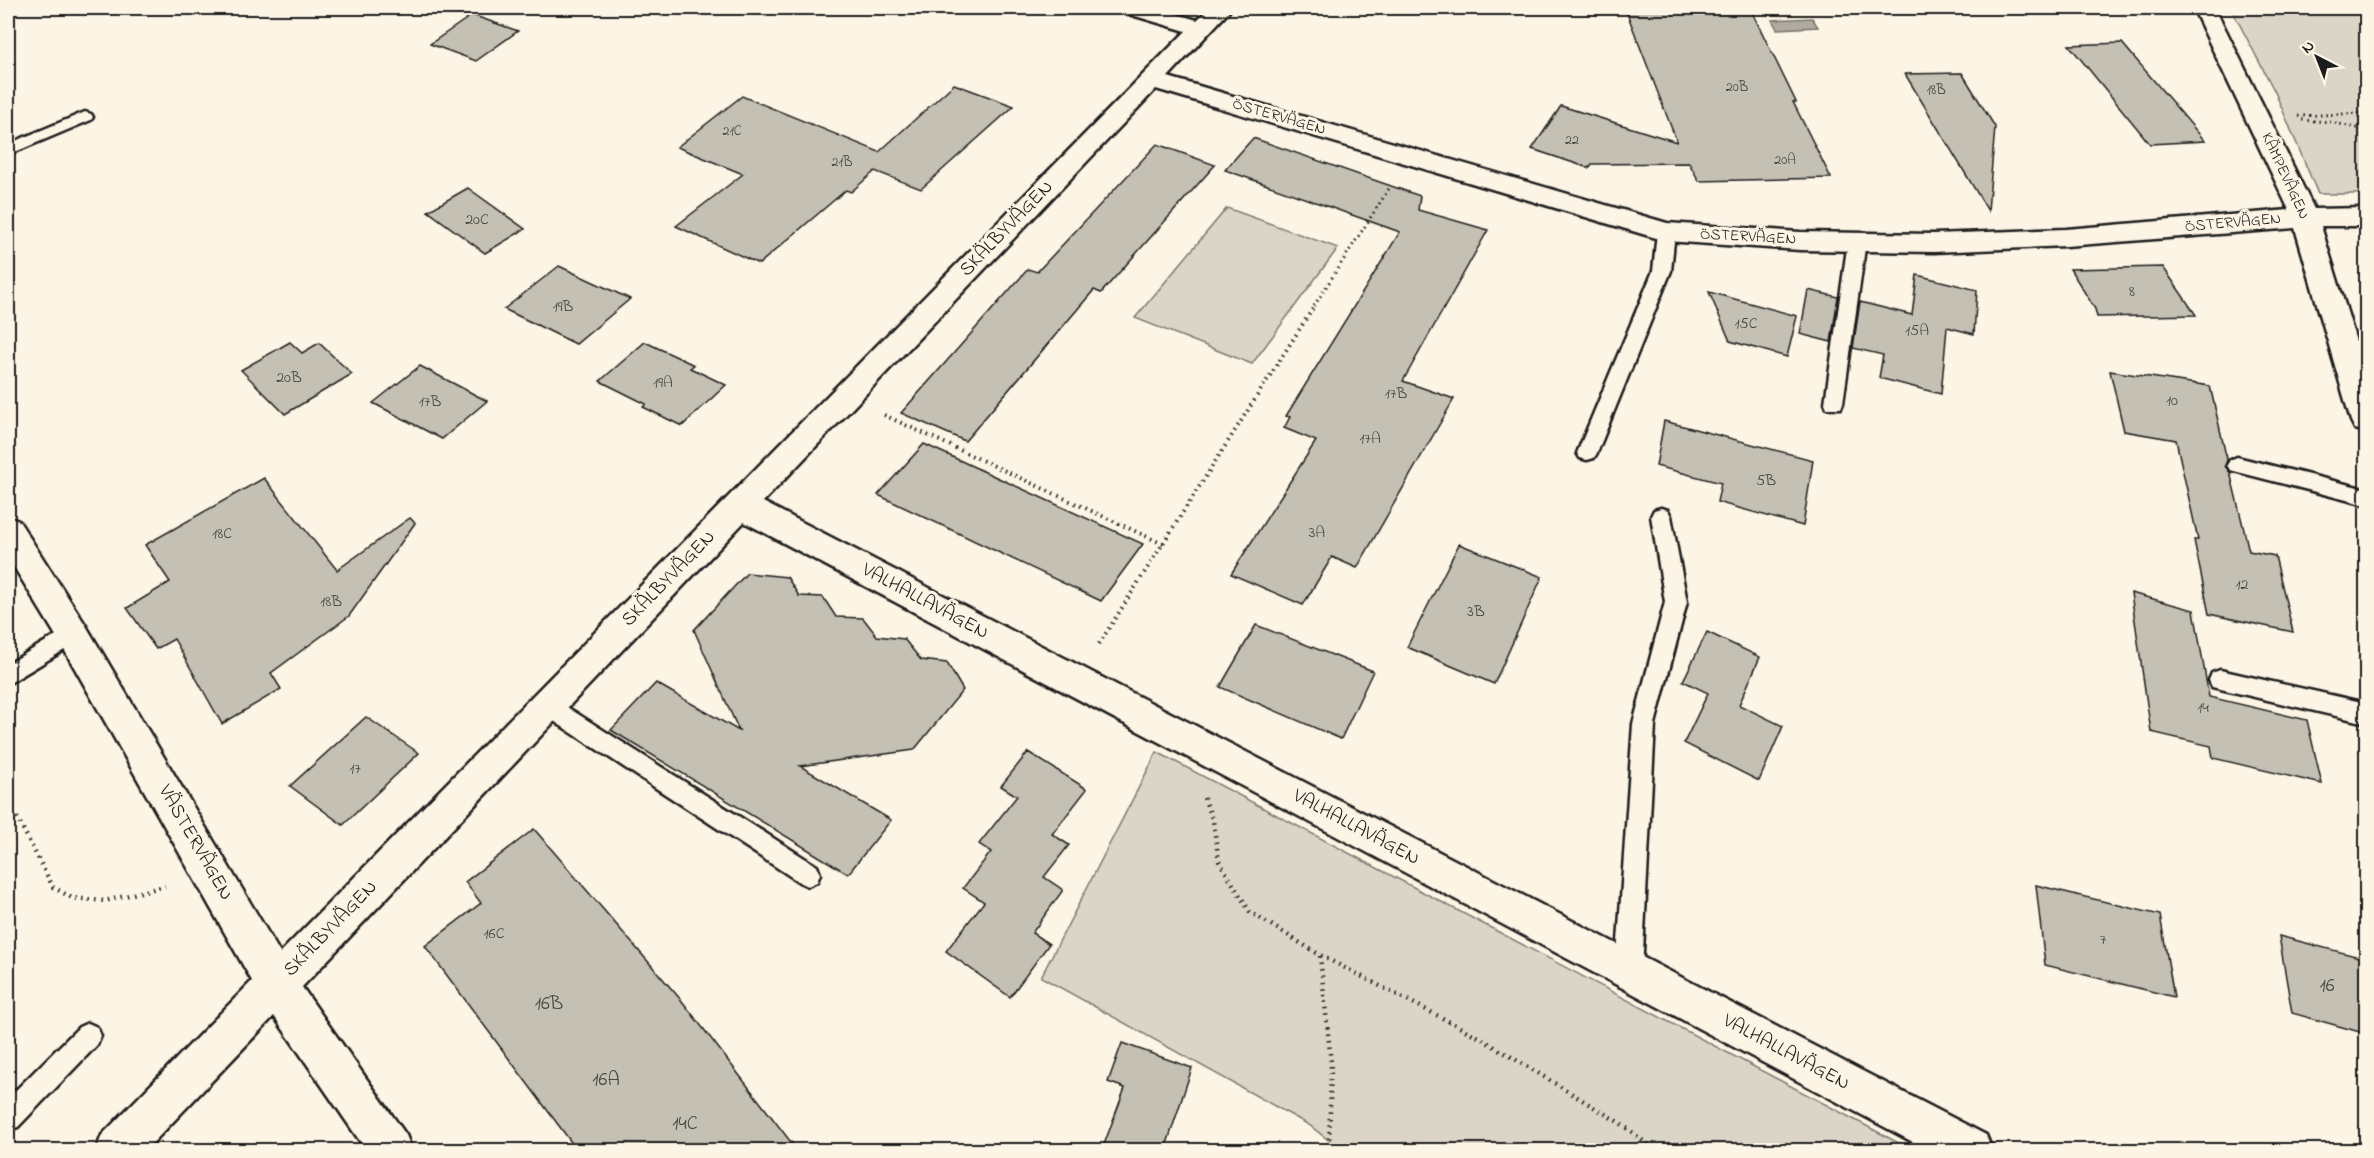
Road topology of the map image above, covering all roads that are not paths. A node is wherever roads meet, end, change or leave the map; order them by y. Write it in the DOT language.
graph roads {
  1 [pos="1133,8"];
  2 [pos="2204,8"];
  3 [pos="1211,18"];
  4 [pos="1151,80"];
  5 [pos="85,117"];
  6 [pos="8,150"];
  7 [pos="2305,217"];
  8 [pos="2367,217"];
  9 [pos="1666,232"];
  10 [pos="1857,241"];
  11 [pos="1834,403"];
  12 [pos="2367,422"];
  13 [pos="1587,453"];
  14 [pos="2237,465"];
  15 [pos="2367,496"];
  16 [pos="740,505"];
  17 [pos="1661,516"];
  18 [pos="8,530"];
  19 [pos="72,634"];
  20 [pos="8,675"];
  21 [pos="2220,680"];
  22 [pos="548,705"];
  23 [pos="2367,713"];
  24 [pos="808,874"];
  25 [pos="1629,971"];
  26 [pos="277,984"];
  27 [pos="88,1036"];
  28 [pos="8,1117"];
  29 [pos="117,1150"];
  30 [pos="391,1150"];
  31 [pos="1971,1150"];
  1 -- 3 [label="street"];
  2 -- 7 [label="street, KÄMPEVÄGEN"];
  3 -- 4 [label="street, SKÄLBYVÄGEN"];
  4 -- 9 [label="street, ÖSTERVÄGEN"];
  4 -- 16 [label="street, SKÄLBYVÄGEN"];
  5 -- 6 [label="lane"];
  7 -- 8 [label="street, ÖSTERVÄGEN"];
  7 -- 10 [label="street, ÖSTERVÄGEN"];
  7 -- 12 [label="street, KÄMPEVÄGEN"];
  9 -- 10 [label="street, ÖSTERVÄGEN"];
  9 -- 13 [label="lane"];
  10 -- 11 [label="lane"];
  14 -- 15 [label="lane"];
  16 -- 22 [label="street, SKÄLBYVÄGEN"];
  16 -- 25 [label="street, VALHALLAVÄGEN"];
  17 -- 25 [label="lane"];
  18 -- 19 [label="street, VÄSTERVÄGEN"];
  19 -- 20 [label="lane"];
  19 -- 26 [label="street, VÄSTERVÄGEN"];
  21 -- 23 [label="lane"];
  22 -- 24 [label="lane"];
  22 -- 26 [label="street, SKÄLBYVÄGEN"];
  25 -- 31 [label="street, VALHALLAVÄGEN"];
  26 -- 29 [label="street, SKÄLBYVÄGEN"];
  26 -- 30 [label="street, VÄSTERVÄGEN"];
  27 -- 28 [label="lane"];
}
